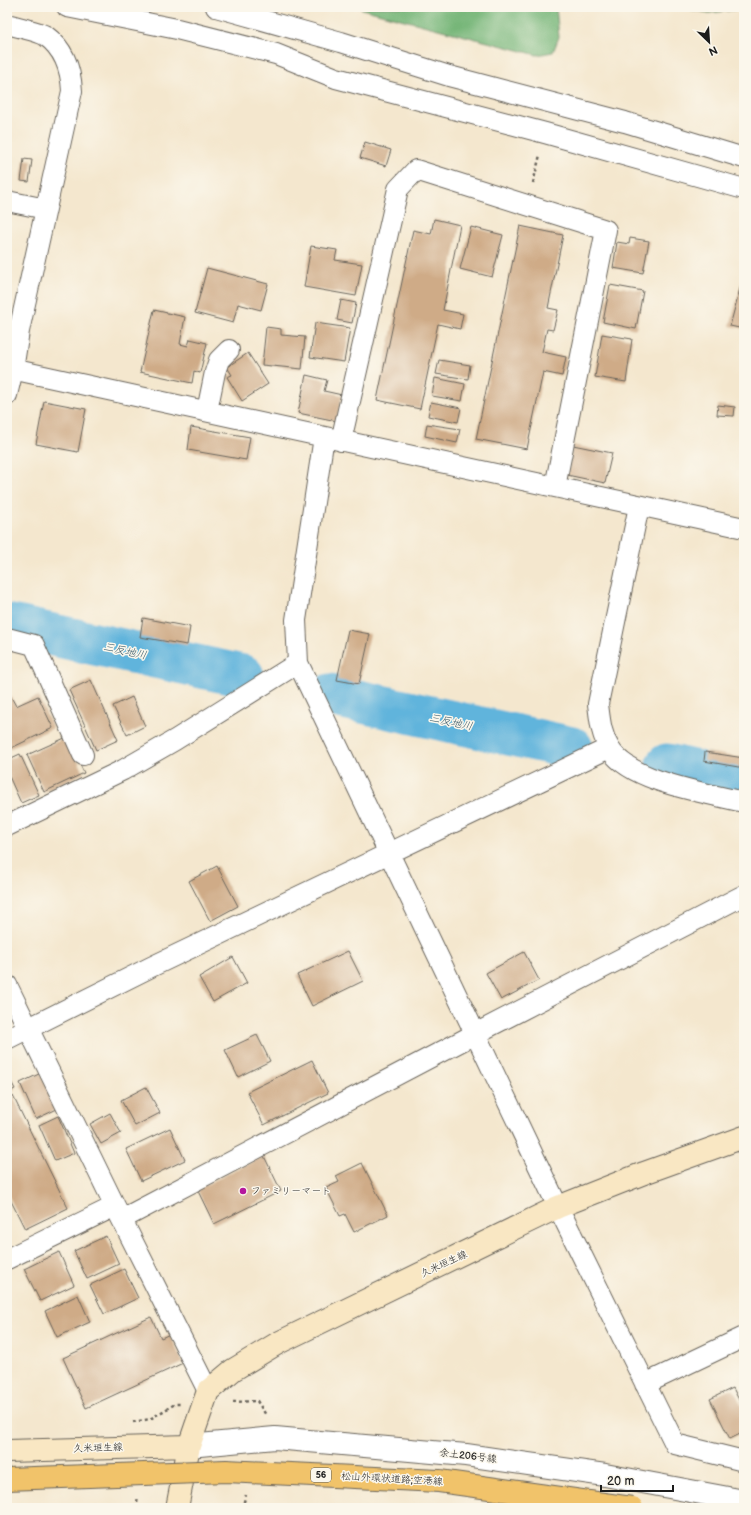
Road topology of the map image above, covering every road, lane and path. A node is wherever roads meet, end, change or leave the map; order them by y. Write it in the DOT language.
graph roads {
  1 [pos="67,7"];
  2 [pos="216,7"];
  3 [pos="7,24"];
  4 [pos="744,158"];
  5 [pos="744,189"];
  6 [pos="7,200"];
  7 [pos="46,209"];
  8 [pos="229,350"];
  9 [pos="10,369"];
  10 [pos="7,395"];
  11 [pos="206,412"];
  12 [pos="333,439"];
  13 [pos="555,487"];
  14 [pos="639,506"];
  15 [pos="744,528"];
  16 [pos="7,638"];
  17 [pos="298,663"];
  18 [pos="609,748"];
  19 [pos="83,755"];
  20 [pos="744,802"];
  21 [pos="7,826"];
  22 [pos="388,854"];
  23 [pos="744,895"];
  24 [pos="7,985"];
  25 [pos="28,1029"];
  26 [pos="475,1034"];
  27 [pos="7,1039"];
  28 [pos="744,1137"];
  29 [pos="558,1208"];
  30 [pos="119,1212"];
  31 [pos="7,1259"];
  32 [pos="744,1337"];
  33 [pos="645,1384"];
  34 [pos="208,1391"];
  35 [pos="189,1446"];
  36 [pos="7,1451"];
  37 [pos="744,1461"];
  38 [pos="7,1479"];
  39 [pos="742,1500"];
  40 [pos="177,1508"];
  41 [pos="632,1508"];
  1 -- 5 [label="street"];
  2 -- 4 [label="street"];
  3 -- 7 [label="street"];
  6 -- 7 [label="street"];
  7 -- 9 [label="street"];
  8 -- 11 [label="street"];
  9 -- 10 [label="street"];
  9 -- 11 [label="street"];
  11 -- 12 [label="street"];
  12 -- 13 [label="street"];
  12 -- 13 [label="street"];
  12 -- 17 [label="street"];
  13 -- 14 [label="street"];
  14 -- 15 [label="street"];
  14 -- 18 [label="street"];
  16 -- 19 [label="street"];
  17 -- 21 [label="street"];
  17 -- 22 [label="street"];
  18 -- 20 [label="street"];
  18 -- 22 [label="street"];
  22 -- 25 [label="street"];
  22 -- 26 [label="street"];
  23 -- 26 [label="street"];
  24 -- 25 [label="street"];
  25 -- 27 [label="street"];
  25 -- 30 [label="street"];
  26 -- 29 [label="street"];
  26 -- 30 [label="street"];
  28 -- 29 [label="main road, 久米垣生線"];
  29 -- 33 [label="street"];
  29 -- 34 [label="main road, 久米垣生線"];
  30 -- 31 [label="street"];
  30 -- 34 [label="street"];
  32 -- 33 [label="street"];
  33 -- 37 [label="street"];
  34 -- 35 [label="main road"];
  35 -- 36 [label="main road, 久米垣生線"];
  35 -- 39 [label="street, 余土206号線"];
  35 -- 40 [label="main road"];
  38 -- 41 [label="highway, 松山外環状道路;空港線 / 56, bridge"];
}
